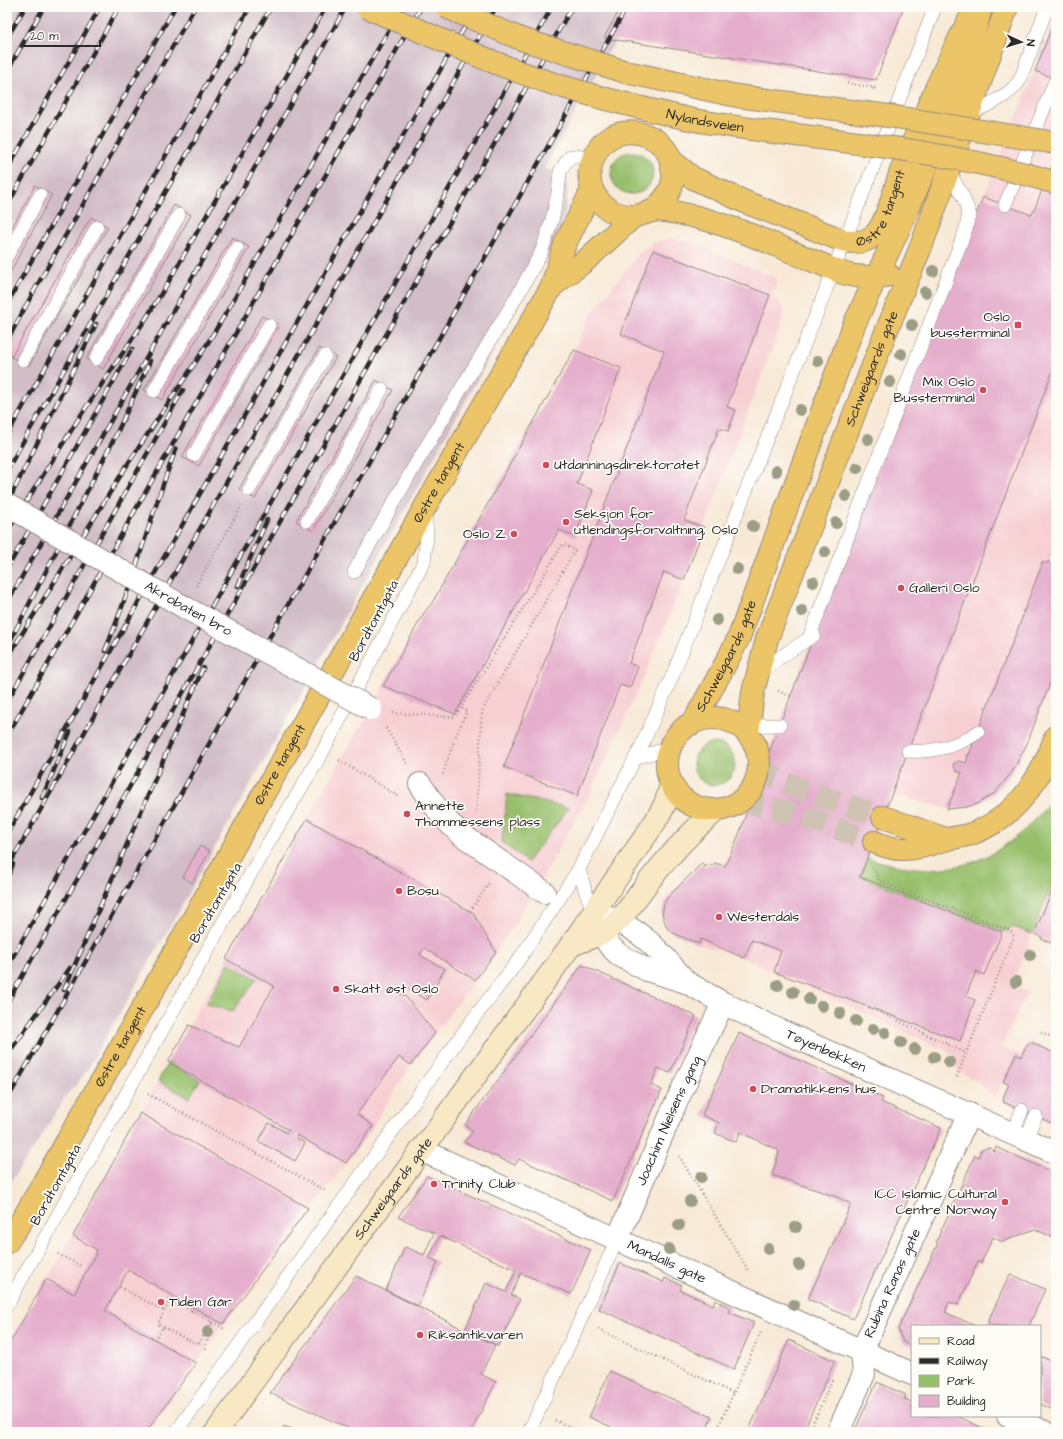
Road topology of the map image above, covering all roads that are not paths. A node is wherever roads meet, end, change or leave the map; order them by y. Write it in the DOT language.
graph roads {
  1 [pos="367,7"];
  2 [pos="446,7"];
  3 [pos="935,7"];
  4 [pos="976,7"];
  5 [pos="981,7"];
  6 [pos="1007,7"];
  7 [pos="1047,7"];
  8 [pos="1056,79"];
  9 [pos="968,114"];
  10 [pos="1056,143"];
  11 [pos="592,161"];
  12 [pos="672,161"];
  13 [pos="948,170"];
  14 [pos="1056,183"];
  15 [pos="592,190"];
  16 [pos="40,195"];
  17 [pos="1006,205"];
  18 [pos="967,207"];
  19 [pos="654,210"];
  20 [pos="179,215"];
  21 [pos="634,216"];
  22 [pos="973,223"];
  23 [pos="97,227"];
  24 [pos="845,241"];
  25 [pos="922,244"];
  26 [pos="237,248"];
  27 [pos="7,256"];
  28 [pos="841,272"];
  29 [pos="877,276"];
  30 [pos="552,286"];
  31 [pos="854,324"];
  32 [pos="269,325"];
  33 [pos="325,356"];
  34 [pos="96,359"];
  35 [pos="22,360"];
  36 [pos="382,389"];
  37 [pos="154,391"];
  38 [pos="194,455"];
  39 [pos="250,490"];
  40 [pos="7,505"];
  41 [pos="424,509"];
  42 [pos="307,520"];
  43 [pos="354,572"];
  44 [pos="758,672"];
  45 [pos="375,713"];
  46 [pos="693,722"];
  47 [pos="780,725"];
  48 [pos="745,728"];
  49 [pos="978,732"];
  50 [pos="1056,736"];
  51 [pos="670,748"];
  52 [pos="908,751"];
  53 [pos="635,758"];
  54 [pos="420,784"];
  55 [pos="671,785"];
  56 [pos="716,811"];
  57 [pos="883,817"];
  58 [pos="946,839"];
  59 [pos="874,842"];
  60 [pos="579,869"];
  61 [pos="544,892"];
  62 [pos="594,912"];
  63 [pos="610,926"];
  64 [pos="571,945"];
  65 [pos="686,982"];
  66 [pos="724,1003"];
  67 [pos="1022,1110"];
  68 [pos="969,1114"];
  69 [pos="1036,1116"];
  70 [pos="1019,1137"];
  71 [pos="421,1150"];
  72 [pos="1056,1154"];
  73 [pos="617,1240"];
  74 [pos="7,1242"];
  75 [pos="7,1305"];
  76 [pos="856,1348"];
  77 [pos="911,1374"];
  78 [pos="1010,1417"];
  79 [pos="176,1432"];
  80 [pos="216,1432"];
  81 [pos="529,1432"];
  82 [pos="838,1432"];
  83 [pos="1045,1432"];
  1 -- 14 [label="highway, Nylandsveien, bridge"];
  2 -- 10 [label="highway, bridge"];
  3 -- 24 [label="lane"];
  4 -- 24 [label="highway, Østre tangent"];
  5 -- 29 [label="highway, Schweigaards gate"];
  6 -- 9 [label="highway, Schweigaards gate"];
  7 -- 9 [label="lane"];
  8 -- 17 [label="lane"];
  9 -- 13 [label="highway, Schweigaards gate"];
  11 -- 12 [label="highway"];
  11 -- 15 [label="highway"];
  11 -- 43 [label="lane"];
  12 -- 19 [label="highway"];
  12 -- 24 [label="highway, Østre tangent"];
  13 -- 18 [label="lane"];
  13 -- 25 [label="highway, Schweigaards gate"];
  15 -- 21 [label="highway"];
  15 -- 30 [label="highway, Østre tangent"];
  16 -- 27 [label="lane"];
  18 -- 22 [label="lane"];
  18 -- 44 [label="lane"];
  19 -- 21 [label="highway"];
  19 -- 28 [label="highway"];
  20 -- 34 [label="lane"];
  21 -- 30 [label="highway, Østre tangent"];
  23 -- 35 [label="lane"];
  24 -- 28 [label="lane"];
  25 -- 29 [label="highway"];
  25 -- 44 [label="highway, Schweigaards gate"];
  26 -- 37 [label="lane"];
  28 -- 29 [label="highway"];
  28 -- 31 [label="highway"];
  28 -- 53 [label="lane"];
  29 -- 31 [label="highway, Schweigaards gate"];
  30 -- 41 [label="highway, Østre tangent"];
  31 -- 46 [label="highway, Schweigaards gate"];
  32 -- 38 [label="lane"];
  33 -- 39 [label="lane"];
  36 -- 42 [label="lane"];
  40 -- 45 [label="street, Akrobaten bro, bridge"];
  41 -- 74 [label="highway, Østre tangent"];
  41 -- 75 [label="lane, Bordtomtgata"];
  44 -- 48 [label="highway, Schweigaards gate"];
  46 -- 48 [label="highway"];
  46 -- 51 [label="highway"];
  47 -- 48 [label="lane"];
  48 -- 56 [label="highway"];
  49 -- 52 [label="lane"];
  50 -- 58 [label="highway"];
  51 -- 53 [label="lane"];
  51 -- 55 [label="highway"];
  53 -- 60 [label="lane"];
  54 -- 61 [label="street"];
  55 -- 56 [label="highway"];
  55 -- 62 [label="street, Schweigaards gate"];
  56 -- 63 [label="street"];
  57 -- 58 [label="highway"];
  58 -- 59 [label="highway"];
  60 -- 62 [label="lane"];
  60 -- 79 [label="lane"];
  62 -- 63 [label="street, Tøyenbekken"];
  62 -- 64 [label="street, Schweigaards gate"];
  63 -- 64 [label="street"];
  63 -- 65 [label="street, Tøyenbekken"];
  63 -- 65 [label="street, Tøyenbekken"];
  64 -- 71 [label="street, Schweigaards gate"];
  65 -- 66 [label="street, Tøyenbekken"];
  66 -- 68 [label="street, Tøyenbekken"];
  66 -- 73 [label="street, Joachim Nielsens gang"];
  67 -- 70 [label="lane"];
  68 -- 70 [label="street, Tøyenbekken"];
  68 -- 76 [label="street, Rubina Ranas gate"];
  69 -- 70 [label="lane"];
  70 -- 72 [label="street, Tøyenbekken"];
  71 -- 73 [label="street, Mandalls gate"];
  71 -- 80 [label="street, Schweigaards gate"];
  73 -- 76 [label="street, Mandalls gate"];
  73 -- 81 [label="lane"];
  76 -- 77 [label="street, Mandalls gate"];
  76 -- 82 [label="street, Rubina Ranas gate"];
  78 -- 83 [label="street"];
}
